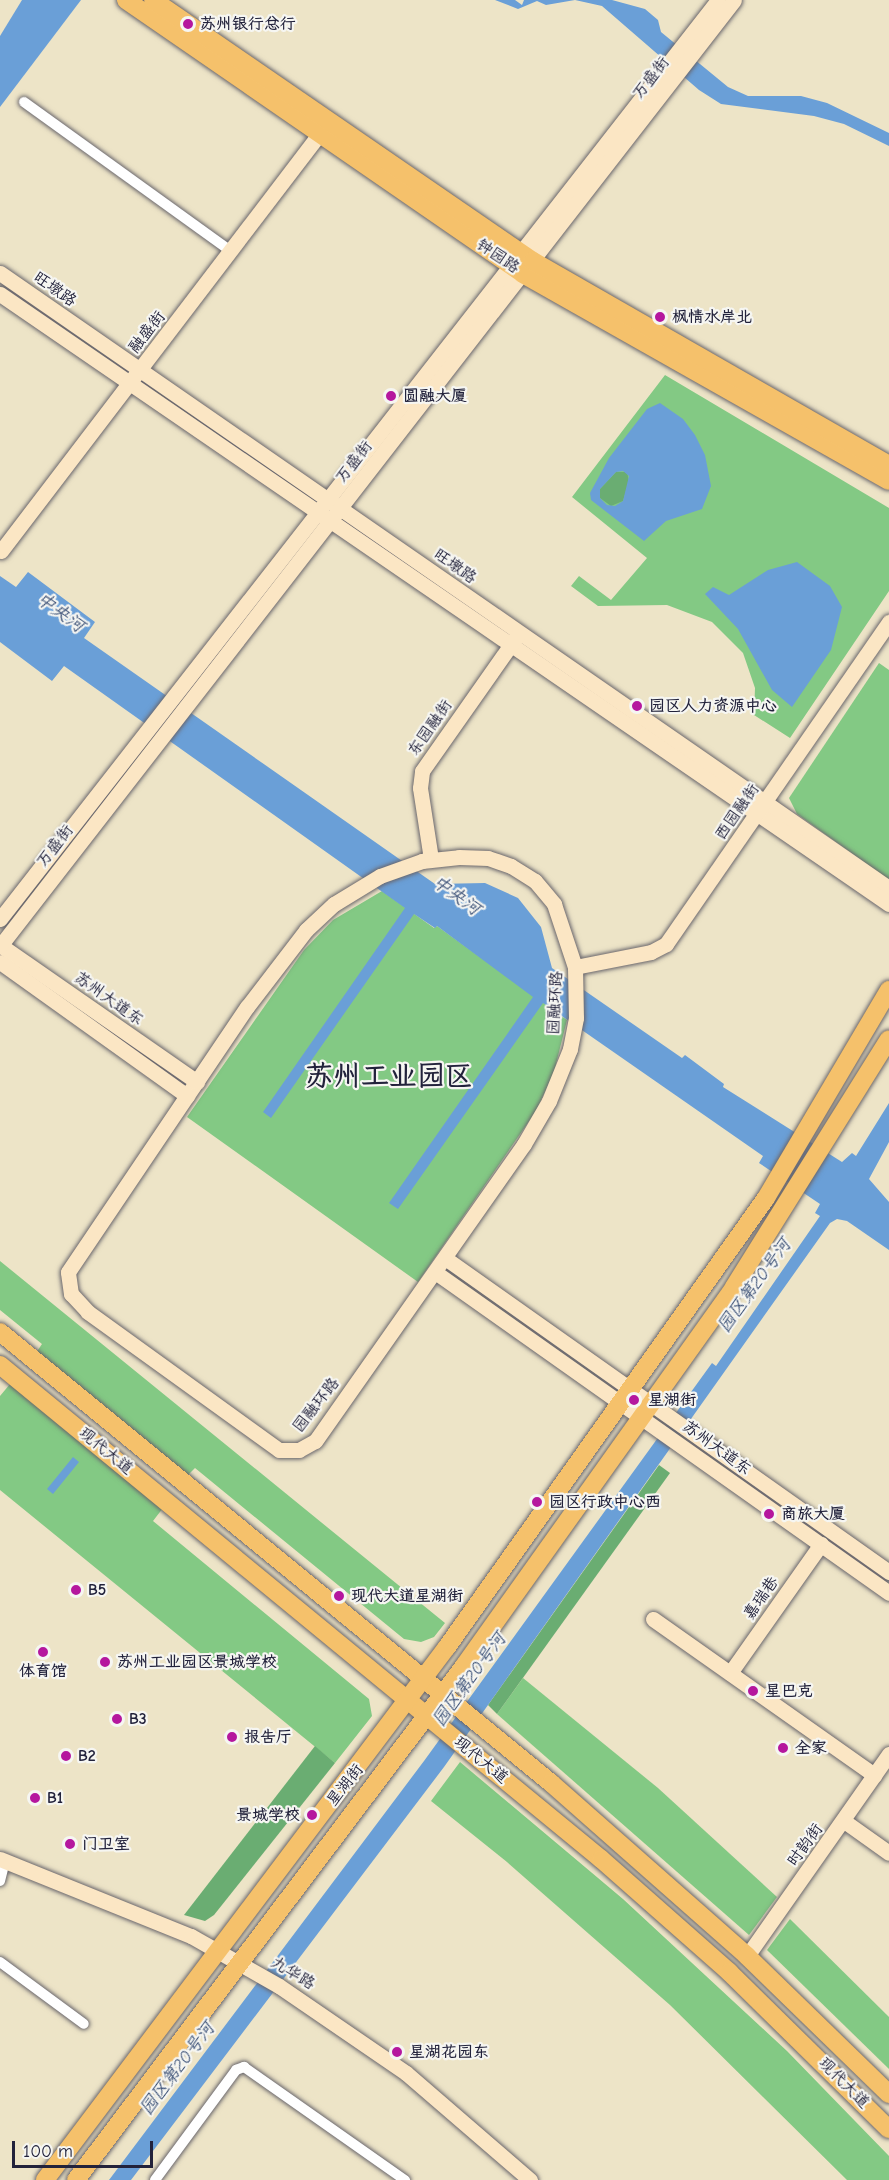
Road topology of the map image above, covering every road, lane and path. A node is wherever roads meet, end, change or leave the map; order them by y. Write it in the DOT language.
graph roads {
  1 [pos="126,0"];
  2 [pos="153,0"];
  3 [pos="718,0"];
  4 [pos="734,0"];
  5 [pos="686,52"];
  6 [pos="24,102"];
  7 [pos="320,134"];
  8 [pos="232,252"];
  9 [pos="521,263"];
  10 [pos="0,273"];
  11 [pos="0,294"];
  12 [pos="141,370"];
  13 [pos="130,383"];
  14 [pos="889,465"];
  15 [pos="889,482"];
  16 [pos="328,498"];
  17 [pos="318,511"];
  18 [pos="336,514"];
  19 [pos="1,551"];
  20 [pos="889,622"];
  21 [pos="515,638"];
  22 [pos="180,702"];
  23 [pos="156,733"];
  24 [pos="762,808"];
  25 [pos="427,860"];
  26 [pos="889,888"];
  27 [pos="889,904"];
  28 [pos="0,919"];
  29 [pos="0,945"];
  30 [pos="0,962"];
  31 [pos="576,973"];
  32 [pos="889,990"];
  33 [pos="889,1039"];
  34 [pos="197,1082"];
  35 [pos="187,1096"];
  36 [pos="445,1258"];
  37 [pos="435,1272"];
  38 [pos="0,1332"];
  39 [pos="0,1365"];
  40 [pos="626,1394"];
  41 [pos="646,1409"];
  42 [pos="821,1544"];
  43 [pos="889,1572"];
  44 [pos="889,1593"];
  45 [pos="653,1619"];
  46 [pos="730,1673"];
  47 [pos="425,1679"];
  48 [pos="442,1695"];
  49 [pos="410,1699"];
  50 [pos="427,1715"];
  51 [pos="889,1754"];
  52 [pos="874,1775"];
  53 [pos="844,1821"];
  54 [pos="889,1853"];
  55 [pos="3,1861"];
  56 [pos="0,1881"];
  57 [pos="217,1950"];
  58 [pos="747,1956"];
  59 [pos="0,1962"];
  60 [pos="239,1964"];
  61 [pos="84,2024"];
  62 [pos="889,2094"];
  63 [pos="889,2129"];
  64 [pos="45,2180"];
  65 [pos="76,2180"];
  66 [pos="155,2180"];
  67 [pos="405,2180"];
  68 [pos="530,2180"];
  1 -- 7 [label="main road, 钟园路"];
  2 -- 9 [label="main road, 钟园路"];
  3 -- 5 [label="main road, 万盛街"];
  4 -- 5 [label="main road, 万盛街"];
  5 -- 9 [label="main road, 万盛街"];
  6 -- 8 [label="street"];
  7 -- 8 [label="main road, 融盛街"];
  7 -- 9 [label="main road, 钟园路"];
  8 -- 12 [label="main road, 融盛街"];
  9 -- 14 [label="main road, 钟园路"];
  9 -- 15 [label="main road, 钟园路"];
  9 -- 16 [label="main road, 万盛街"];
  9 -- 18 [label="main road, 万盛街"];
  10 -- 12 [label="main road, 旺墩路"];
  11 -- 13 [label="main road, 旺墩路"];
  12 -- 13 [label="main road, 融盛街"];
  12 -- 16 [label="main road, 旺墩路"];
  13 -- 17 [label="main road, 旺墩路"];
  13 -- 19 [label="main road, 融盛街"];
  16 -- 17 [label="main road, 万盛街"];
  16 -- 18 [label="main road, 旺墩路"];
  17 -- 18 [label="main road, 旺墩路"];
  17 -- 22 [label="main road, 万盛街"];
  18 -- 21 [label="main road, 旺墩路"];
  18 -- 22 [label="main road, 万盛街"];
  20 -- 24 [label="main road, 西园融街"];
  21 -- 24 [label="main road, 旺墩路"];
  21 -- 25 [label="main road, 东园融街"];
  22 -- 23 [label="main road, 万盛街"];
  23 -- 28 [label="main road, 万盛街"];
  23 -- 29 [label="main road, 万盛街"];
  24 -- 26 [label="main road, 旺墩路"];
  24 -- 27 [label="main road, 旺墩路"];
  24 -- 31 [label="main road, 西园融街"];
  25 -- 31 [label="main road, 园融环路"];
  25 -- 34 [label="main road, 园融环路"];
  29 -- 34 [label="main road, 苏州大道东"];
  30 -- 35 [label="main road, 苏州大道东"];
  31 -- 36 [label="main road, 园融环路"];
  32 -- 40 [label="main road, 星湖街"];
  33 -- 41 [label="main road, 星湖街"];
  34 -- 35 [label="main road, 园融环路"];
  35 -- 37 [label="main road, 园融环路"];
  36 -- 37 [label="main road, 园融环路"];
  36 -- 40 [label="main road, 苏州大道东"];
  37 -- 40 [label="main road, 苏州大道东"];
  38 -- 47 [label="main road, 现代大道"];
  39 -- 49 [label="main road, 现代大道"];
  40 -- 41 [label="main road, 苏州大道东"];
  40 -- 47 [label="main road, 星湖街"];
  41 -- 42 [label="main road, 苏州大道东"];
  41 -- 43 [label="main road, 苏州大道东"];
  41 -- 48 [label="main road, 星湖街"];
  42 -- 44 [label="main road, 苏州大道东"];
  42 -- 46 [label="main road, 嘉瑞巷"];
  45 -- 46 [label="main road"];
  46 -- 52 [label="main road"];
  47 -- 48 [label="main road, 现代大道"];
  47 -- 49 [label="main road, 星湖街"];
  48 -- 50 [label="main road, 星湖街"];
  48 -- 58 [label="main road, 现代大道"];
  49 -- 50 [label="main road, 现代大道"];
  49 -- 57 [label="main road, 星湖街"];
  50 -- 60 [label="main road, 星湖街"];
  50 -- 63 [label="main road, 现代大道"];
  51 -- 52 [label="main road, 时韵街"];
  52 -- 53 [label="main road, 时韵街"];
  53 -- 54 [label="main road"];
  53 -- 58 [label="main road, 时韵街"];
  55 -- 56 [label="street"];
  55 -- 57 [label="main road, 九华路"];
  57 -- 60 [label="main road, 九华路"];
  57 -- 64 [label="main road, 星湖街"];
  58 -- 62 [label="main road, 现代大道"];
  59 -- 61 [label="street"];
  60 -- 65 [label="main road, 星湖街"];
  60 -- 68 [label="main road, 九华路"];
  66 -- 67 [label="street"];
}
